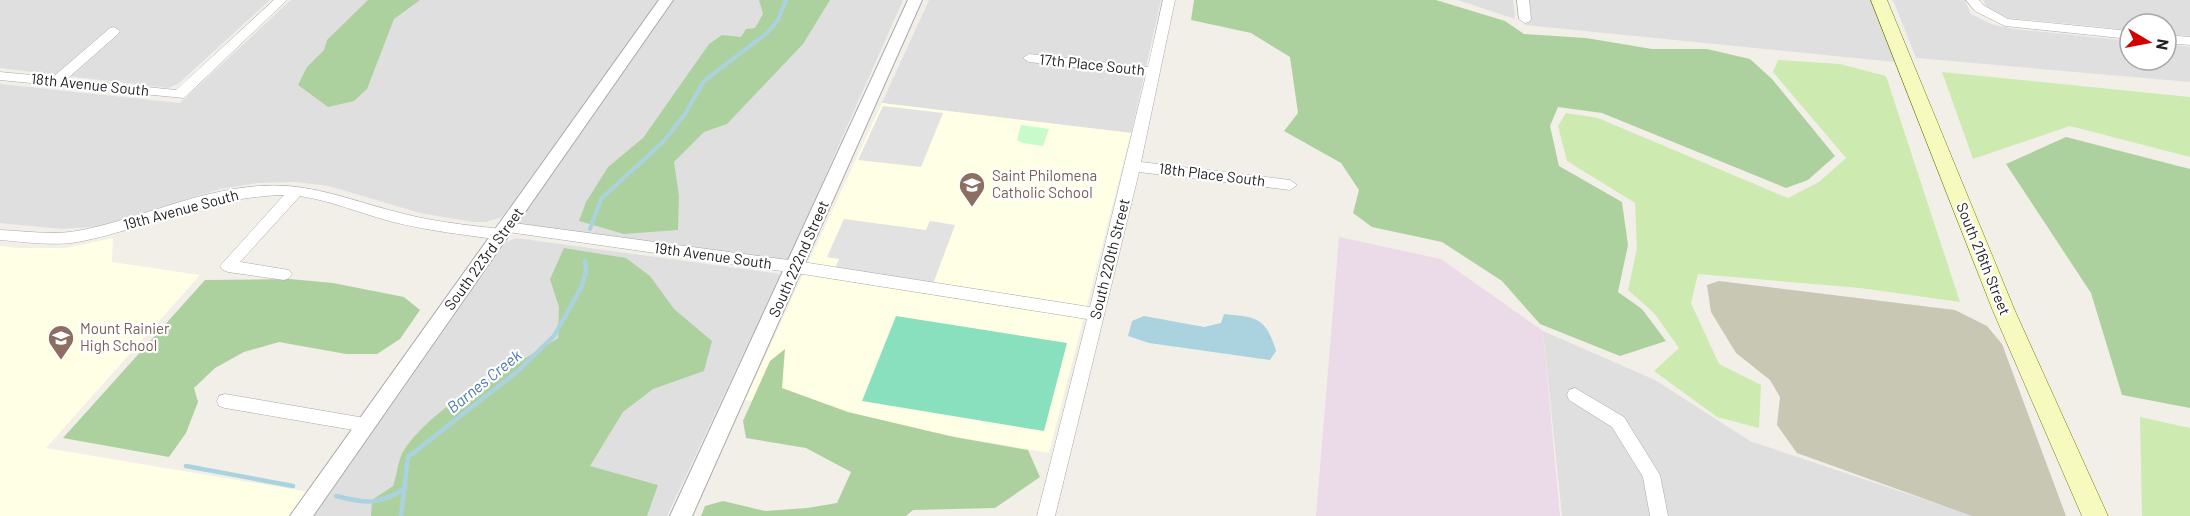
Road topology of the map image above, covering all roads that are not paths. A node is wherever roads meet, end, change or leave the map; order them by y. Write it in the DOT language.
graph roads {
  1 [pos="281,0"];
  2 [pos="666,0"];
  3 [pos="915,0"];
  4 [pos="1169,0"];
  5 [pos="1523,0"];
  6 [pos="1879,0"];
  7 [pos="1972,0"];
  8 [pos="1525,19"];
  9 [pos="114,31"];
  10 [pos="2118,34"];
  11 [pos="1029,58"];
  12 [pos="1154,72"];
  13 [pos="0,76"];
  14 [pos="56,81"];
  15 [pos="1133,166"];
  16 [pos="1290,185"];
  17 [pos="296,191"];
  18 [pos="504,231"];
  19 [pos="0,235"];
  20 [pos="796,267"];
  21 [pos="284,274"];
  22 [pos="1096,314"];
  23 [pos="1575,395"];
  24 [pos="225,401"];
  25 [pos="365,425"];
  26 [pos="301,516"];
  27 [pos="681,516"];
  28 [pos="1046,516"];
  29 [pos="1659,516"];
  30 [pos="2095,516"];
  1 -- 14 [label="street, 18th Avenue South"];
  2 -- 18 [label="street, South 223rd Street"];
  3 -- 20 [label="street, South 222nd Street"];
  4 -- 12 [label="street, South 220th Street"];
  5 -- 8 [label="street"];
  6 -- 30 [label="main road, South 216th Street"];
  7 -- 10 [label="street"];
  9 -- 14 [label="street"];
  11 -- 12 [label="street, 17th Place South"];
  12 -- 15 [label="street, South 220th Street"];
  13 -- 14 [label="street, 18th Avenue South"];
  15 -- 16 [label="street, 18th Place South"];
  15 -- 22 [label="street, South 220th Street"];
  17 -- 18 [label="street, 19th Avenue South"];
  17 -- 19 [label="street, 19th Avenue South"];
  17 -- 21 [label="street"];
  18 -- 20 [label="street, 19th Avenue South"];
  18 -- 25 [label="street, South 223rd Street"];
  20 -- 22 [label="street, 19th Avenue South"];
  20 -- 27 [label="street, South 222nd Street"];
  22 -- 28 [label="street, South 220th Street"];
  23 -- 29 [label="street"];
  24 -- 25 [label="street"];
  25 -- 26 [label="street, South 223rd Street"];
}
